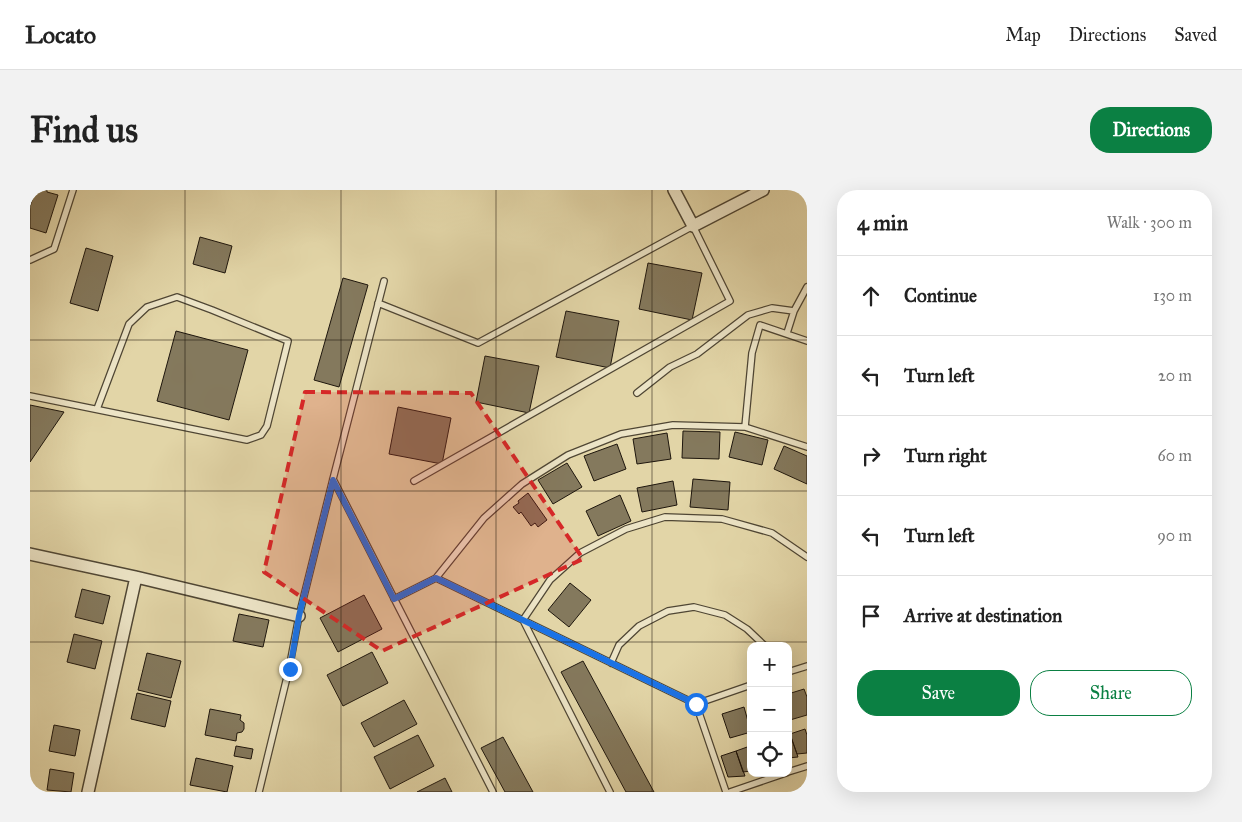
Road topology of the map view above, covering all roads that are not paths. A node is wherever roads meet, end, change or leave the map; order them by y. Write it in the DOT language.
graph roads {
  1 [pos="72,190"];
  2 [pos="674,190"];
  3 [pos="762,190"];
  4 [pos="693,226"];
  5 [pos="30,260"];
  6 [pos="384,281"];
  7 [pos="807,287"];
  8 [pos="378,304"];
  9 [pos="794,312"];
  10 [pos="787,333"];
  11 [pos="807,341"];
  12 [pos="637,393"];
  13 [pos="30,396"];
  14 [pos="97,409"];
  15 [pos="745,427"];
  16 [pos="807,447"];
  17 [pos="333,480"];
  18 [pos="414,481"];
  19 [pos="30,554"];
  20 [pos="807,557"];
  21 [pos="136,577"];
  22 [pos="436,578"];
  23 [pos="394,599"];
  24 [pos="299,616"];
  25 [pos="523,620"];
  26 [pos="761,642"];
  27 [pos="610,663"];
  28 [pos="807,666"];
  29 [pos="792,671"];
  30 [pos="747,686"];
  31 [pos="696,704"];
  32 [pos="807,766"];
  33 [pos="792,771"];
  34 [pos="775,777"];
  35 [pos="88,792"];
  36 [pos="258,792"];
  37 [pos="493,792"];
  38 [pos="610,792"];
  39 [pos="726,792"];
  40 [pos="730,792"];
  1 -- 5 [label="lane"];
  2 -- 4 [label="street"];
  3 -- 4 [label="street"];
  4 -- 8 [label="lane"];
  4 -- 18 [label="lane"];
  6 -- 8 [label="lane"];
  7 -- 9 [label="lane"];
  8 -- 17 [label="lane"];
  9 -- 10 [label="lane"];
  9 -- 12 [label="lane"];
  10 -- 11 [label="lane"];
  10 -- 15 [label="lane"];
  13 -- 14 [label="lane"];
  14 -- 14 [label="lane"];
  15 -- 16 [label="lane"];
  15 -- 22 [label="lane"];
  17 -- 23 [label="lane"];
  17 -- 24 [label="lane"];
  19 -- 21 [label="street"];
  20 -- 25 [label="lane"];
  21 -- 24 [label="street"];
  21 -- 35 [label="street"];
  22 -- 23 [label="lane"];
  22 -- 25 [label="lane"];
  23 -- 37 [label="lane"];
  24 -- 36 [label="lane"];
  25 -- 27 [label="lane"];
  25 -- 38 [label="lane"];
  26 -- 27 [label="lane"];
  27 -- 31 [label="lane"];
  28 -- 29 [label="lane"];
  30 -- 31 [label="lane"];
  31 -- 39 [label="lane"];
  32 -- 33 [label="lane"];
  34 -- 40 [label="lane"];
}
